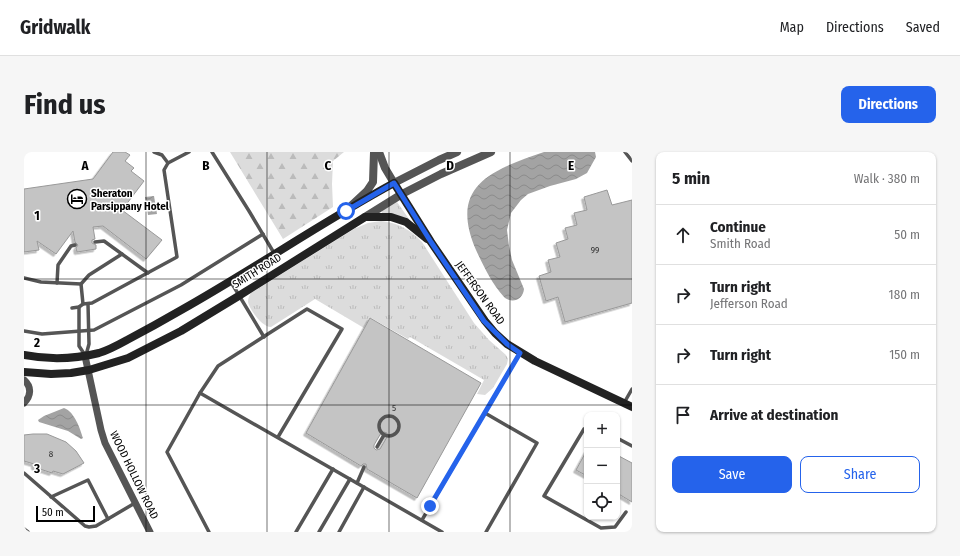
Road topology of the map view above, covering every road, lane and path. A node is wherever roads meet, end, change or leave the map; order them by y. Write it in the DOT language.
graph roads {
  1 [pos="154,152"];
  2 [pos="189,152"];
  3 [pos="212,152"];
  4 [pos="374,152"];
  5 [pos="379,152"];
  6 [pos="457,152"];
  7 [pos="491,152"];
  8 [pos="625,152"];
  9 [pos="632,161"];
  10 [pos="168,163"];
  11 [pos="394,183"];
  12 [pos="402,194"];
  13 [pos="346,211"];
  14 [pos="365,217"];
  15 [pos="263,234"];
  16 [pos="95,242"];
  17 [pos="431,242"];
  18 [pos="76,245"];
  19 [pos="122,254"];
  20 [pos="275,254"];
  21 [pos="148,272"];
  22 [pos="24,278"];
  23 [pos="231,282"];
  24 [pos="57,283"];
  25 [pos="81,284"];
  26 [pos="239,296"];
  27 [pos="83,304"];
  28 [pos="88,304"];
  29 [pos="79,307"];
  30 [pos="72,308"];
  31 [pos="24,331"];
  32 [pos="88,331"];
  33 [pos="79,332"];
  34 [pos="264,337"];
  35 [pos="520,353"];
  36 [pos="24,355"];
  37 [pos="85,356"];
  38 [pos="89,370"];
  39 [pos="24,372"];
  40 [pos="24,380"];
  41 [pos="632,389"];
  42 [pos="200,393"];
  43 [pos="24,403"];
  44 [pos="628,405"];
  45 [pos="485,413"];
  46 [pos="584,429"];
  47 [pos="384,435"];
  48 [pos="278,437"];
  49 [pos="620,440"];
  50 [pos="632,446"];
  51 [pos="377,447"];
  52 [pos="364,467"];
  53 [pos="333,469"];
  54 [pos="24,473"];
  55 [pos="350,479"];
  56 [pos="356,483"];
  57 [pos="364,487"];
  58 [pos="51,497"];
  59 [pos="135,504"];
  60 [pos="626,512"];
  61 [pos="108,519"];
  62 [pos="422,520"];
  63 [pos="24,528"];
  64 [pos="437,531"];
  65 [pos="28,532"];
  66 [pos="150,532"];
  67 [pos="209,532"];
  68 [pos="296,532"];
  69 [pos="319,532"];
  70 [pos="339,532"];
  71 [pos="442,532"];
  72 [pos="486,532"];
  1 -- 10 [label="lane"];
  2 -- 10 [label="lane"];
  3 -- 15 [label="lane"];
  4 -- 13 [label="street"];
  5 -- 11 [label="street, JEFFERSON ROAD"];
  6 -- 11 [label="street, SMITH ROAD"];
  7 -- 12 [label="street, SMITH ROAD"];
  8 -- 9 [label="lane"];
  10 -- 21 [label="lane"];
  11 -- 12 [label="main road, JEFFERSON ROAD"];
  11 -- 13 [label="main road, SMITH ROAD"];
  12 -- 14 [label="street, SMITH ROAD"];
  12 -- 17 [label="main road, JEFFERSON ROAD"];
  13 -- 20 [label="main road, SMITH ROAD"];
  14 -- 17 [label="main road"];
  14 -- 26 [label="main road, SMITH ROAD"];
  15 -- 20 [label="lane"];
  15 -- 32 [label="lane"];
  16 -- 19 [label="lane"];
  17 -- 35 [label="main road, JEFFERSON ROAD"];
  18 -- 24 [label="lane"];
  19 -- 21 [label="lane"];
  19 -- 25 [label="lane"];
  20 -- 23 [label="main road, SMITH ROAD"];
  21 -- 28 [label="lane"];
  22 -- 24 [label="lane"];
  23 -- 26 [label="lane"];
  23 -- 37 [label="main road, SMITH ROAD"];
  24 -- 25 [label="lane"];
  25 -- 27 [label="lane"];
  26 -- 34 [label="lane"];
  26 -- 38 [label="main road, SMITH ROAD"];
  27 -- 28 [label="lane"];
  27 -- 29 [label="lane"];
  28 -- 32 [label="lane"];
  29 -- 30 [label="lane"];
  29 -- 33 [label="lane"];
  31 -- 33 [label="lane"];
  32 -- 33 [label="lane"];
  32 -- 37 [label="lane"];
  33 -- 37 [label="lane"];
  34 -- 42 [label="lane"];
  34 -- 48 [label="lane"];
  35 -- 44 [label="main road, JEFFERSON ROAD"];
  35 -- 45 [label="lane"];
  36 -- 37 [label="main road, SMITH ROAD"];
  37 -- 38 [label="street, WOOD HOLLOW ROAD"];
  38 -- 39 [label="main road, SMITH ROAD"];
  38 -- 59 [label="street, WOOD HOLLOW ROAD"];
  40 -- 43 [label="street"];
  41 -- 44 [label="lane"];
  42 -- 48 [label="lane"];
  42 -- 67 [label="lane"];
  45 -- 62 [label="lane"];
  45 -- 72 [label="lane"];
  46 -- 60 [label="lane"];
  47 -- 47 [label="lane"];
  47 -- 51 [label="lane"];
  48 -- 53 [label="lane"];
  49 -- 50 [label="lane"];
  52 -- 56 [label="lane"];
  53 -- 55 [label="lane"];
  53 -- 68 [label="lane"];
  54 -- 58 [label="lane"];
  55 -- 56 [label="lane"];
  55 -- 69 [label="lane"];
  56 -- 57 [label="lane"];
  57 -- 62 [label="lane"];
  57 -- 70 [label="lane"];
  58 -- 61 [label="lane"];
  58 -- 61 [label="lane"];
  59 -- 61 [label="lane"];
  59 -- 66 [label="street, WOOD HOLLOW ROAD"];
  62 -- 64 [label="lane"];
  63 -- 65 [label="lane"];
  64 -- 71 [label="lane"];
}
